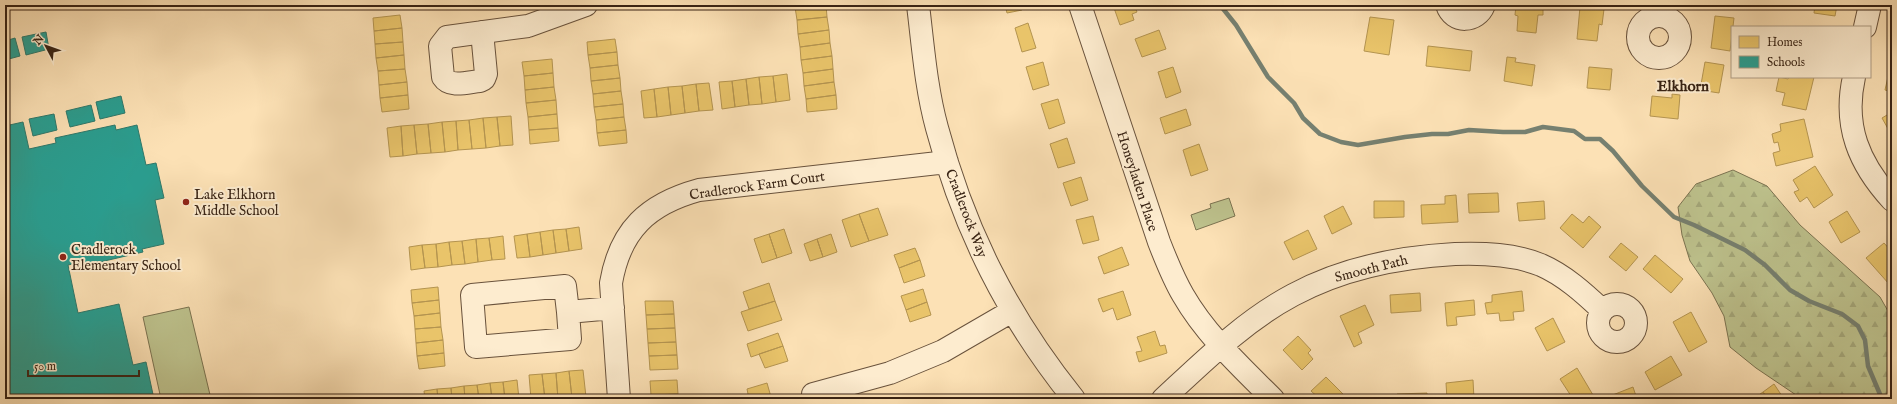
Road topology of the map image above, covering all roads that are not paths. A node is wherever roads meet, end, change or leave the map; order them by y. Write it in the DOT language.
graph roads {
  1 [pos="586,5"];
  2 [pos="918,5"];
  3 [pos="1080,5"];
  4 [pos="1447,5"];
  5 [pos="1484,5"];
  6 [pos="1870,5"];
  7 [pos="1865,26"];
  8 [pos="482,32"];
  9 [pos="1854,78"];
  10 [pos="947,162"];
  11 [pos="1892,200"];
  12 [pos="613,308"];
  13 [pos="1602,310"];
  14 [pos="1012,311"];
  15 [pos="568,312"];
  16 [pos="1221,346"];
  17 [pos="854,391"];
  18 [pos="619,399"];
  19 [pos="814,399"];
  20 [pos="1074,399"];
  21 [pos="1163,399"];
  22 [pos="1273,399"];
  1 -- 8 [label="street"];
  2 -- 10 [label="street, Cradlerock Way"];
  3 -- 16 [label="street, Honeyladen Place"];
  4 -- 5 [label="street"];
  6 -- 7 [label="street"];
  9 -- 11 [label="street"];
  10 -- 12 [label="street, Cradlerock Farm Court"];
  10 -- 14 [label="street, Cradlerock Way"];
  12 -- 15 [label="street"];
  12 -- 18 [label="street, Cradlerock Farm Court"];
  13 -- 16 [label="street, Smooth Path"];
  14 -- 17 [label="street"];
  14 -- 20 [label="street, Cradlerock Way"];
  15 -- 15 [label="street"];
  16 -- 21 [label="street, Smooth Path"];
  16 -- 22 [label="street, Honeyladen Place"];
  17 -- 19 [label="street"];
}
